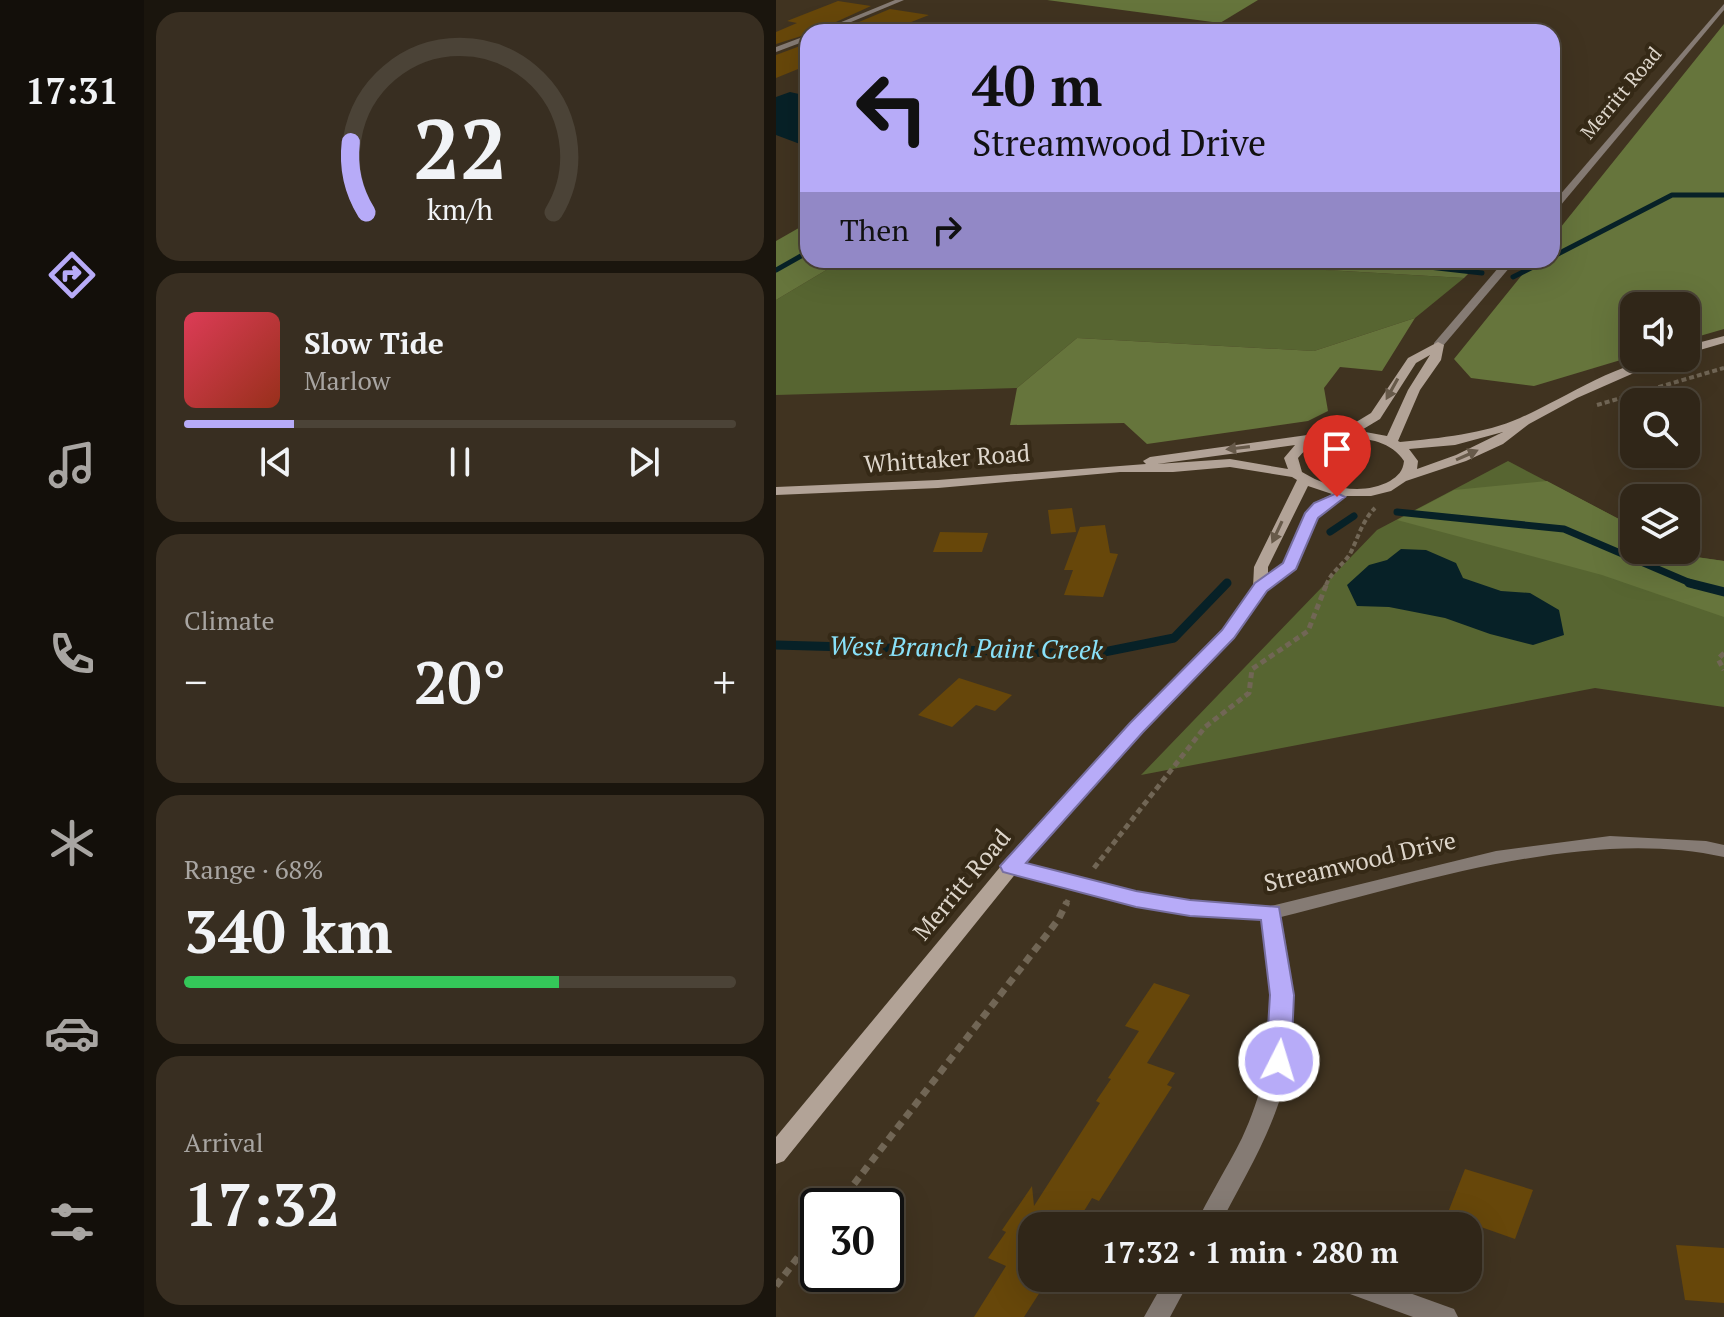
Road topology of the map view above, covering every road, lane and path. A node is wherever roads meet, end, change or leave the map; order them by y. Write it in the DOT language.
graph roads {
  1 [pos="898,0"];
  2 [pos="1724,6"];
  3 [pos="840,24"];
  4 [pos="800,40"];
  5 [pos="776,50"];
  6 [pos="1560,201"];
  7 [pos="1504,268"];
  8 [pos="1724,339"];
  9 [pos="1438,345"];
  10 [pos="1700,346"];
  11 [pos="1724,368"];
  12 [pos="1628,372"];
  13 [pos="1588,409"];
  14 [pos="1525,421"];
  15 [pos="1347,434"];
  16 [pos="1315,438"];
  17 [pos="1395,444"];
  18 [pos="1120,468"];
  19 [pos="1300,477"];
  20 [pos="1404,478"];
  21 [pos="776,491"];
  22 [pos="1345,492"];
  23 [pos="1378,505"];
  24 [pos="1261,587"];
  25 [pos="1724,653"];
  26 [pos="1724,670"];
  27 [pos="1724,851"];
  28 [pos="1011,866"];
  29 [pos="1077,884"];
  30 [pos="1271,913"];
  31 [pos="776,1154"];
  32 [pos="851,1188"];
  33 [pos="1214,1212"];
  34 [pos="800,1255"];
  35 [pos="776,1286"];
  36 [pos="1171,1292"];
  37 [pos="1376,1292"];
  38 [pos="1157,1317"];
  39 [pos="1445,1317"];
  1 -- 3 [label="street"];
  2 -- 6 [label="street, Merritt Road"];
  4 -- 5 [label="street"];
  7 -- 9 [label="street"];
  8 -- 10 [label="main road"];
  9 -- 15 [label="main road, one-way"];
  9 -- 17 [label="main road"];
  11 -- 13 [label="path"];
  12 -- 14 [label="main road"];
  14 -- 17 [label="main road"];
  20 -- 14 [label="main road, one-way"];
  15 -- 16 [label="main road, Whittaker Road"];
  15 -- 17 [label="main road"];
  16 -- 18 [label="main road, Whittaker Road, one-way"];
  16 -- 19 [label="main road, Merritt Road"];
  17 -- 20 [label="main road"];
  18 -- 19 [label="main road, Whittaker Road"];
  18 -- 21 [label="main road, Whittaker Road"];
  19 -- 22 [label="main road, Whittaker Road"];
  19 -- 24 [label="main road, Merritt Road, one-way"];
  20 -- 22 [label="main road"];
  22 -- 24 [label="main road, Merritt Road"];
  23 -- 29 [label="path"];
  24 -- 28 [label="main road, Merritt Road"];
  25 -- 26 [label="path"];
  27 -- 30 [label="street, Streamwood Drive"];
  28 -- 29 [label="street, Streamwood Drive"];
  28 -- 31 [label="main road, Merritt Road"];
  29 -- 30 [label="street, Streamwood Drive"];
  29 -- 32 [label="path"];
  30 -- 33 [label="street"];
  34 -- 35 [label="path"];
  36 -- 38 [label="street"];
  37 -- 39 [label="street"];
}
